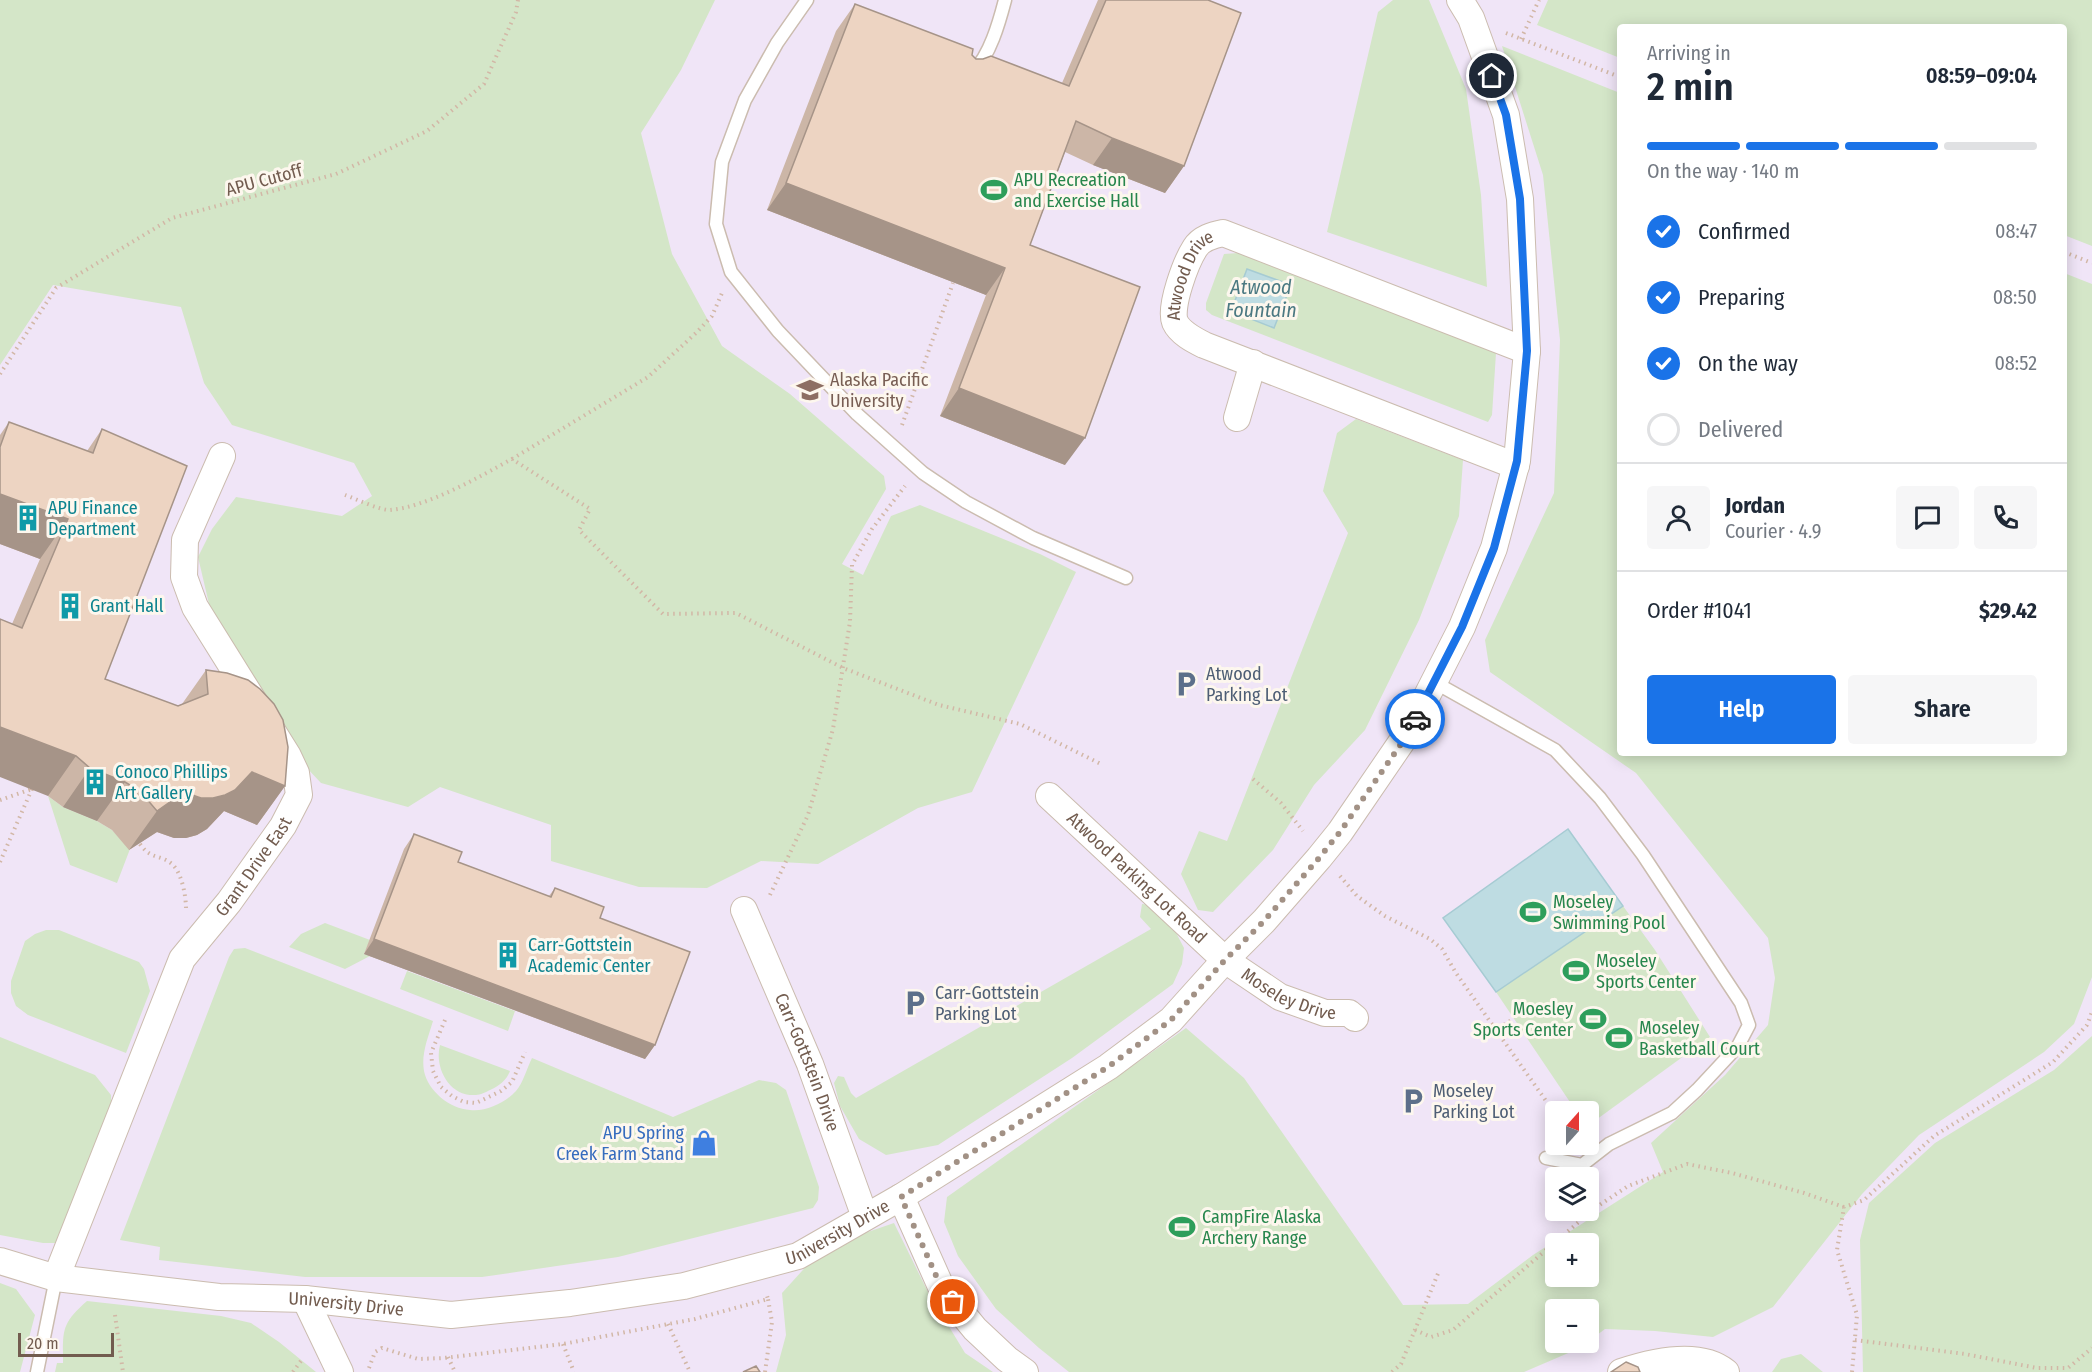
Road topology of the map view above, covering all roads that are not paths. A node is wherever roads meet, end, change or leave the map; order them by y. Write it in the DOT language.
graph roads {
  1 [pos="807,0"];
  2 [pos="1005,0"];
  3 [pos="1460,0"];
  4 [pos="961,79"];
  5 [pos="1527,351"];
  6 [pos="1252,363"];
  7 [pos="1237,418"];
  8 [pos="222,456"];
  9 [pos="1516,466"];
  10 [pos="1126,578"];
  11 [pos="1434,682"];
  12 [pos="1049,796"];
  13 [pos="744,910"];
  14 [pos="1225,960"];
  15 [pos="1355,1018"];
  16 [pos="1546,1158"];
  17 [pos="901,1197"];
  18 [pos="865,1217"];
  19 [pos="0,1261"];
  20 [pos="56,1278"];
  21 [pos="305,1299"];
  22 [pos="1673,1366"];
  23 [pos="37,1372"];
  24 [pos="340,1372"];
  25 [pos="1025,1372"];
  26 [pos="1621,1372"];
  27 [pos="1726,1372"];
  1 -- 10 [label="lane"];
  2 -- 4 [label="lane"];
  3 -- 5 [label="street, University Drive"];
  5 -- 6 [label="street, Atwood Drive"];
  5 -- 9 [label="street, University Drive"];
  6 -- 7 [label="street"];
  6 -- 9 [label="street, Atwood Drive"];
  8 -- 20 [label="street, Grant Drive East"];
  9 -- 11 [label="street, University Drive"];
  11 -- 14 [label="street, University Drive"];
  11 -- 16 [label="lane"];
  12 -- 14 [label="street, Atwood Parking Lot Road"];
  13 -- 18 [label="street, Carr-Gottstein Drive"];
  14 -- 15 [label="street, Moseley Drive"];
  14 -- 17 [label="street, University Drive"];
  17 -- 18 [label="street, University Drive"];
  17 -- 25 [label="street"];
  18 -- 21 [label="street, University Drive"];
  19 -- 20 [label="street, University Drive"];
  20 -- 21 [label="street, University Drive"];
  20 -- 23 [label="lane"];
  21 -- 24 [label="street"];
  22 -- 26 [label="street"];
  22 -- 27 [label="street"];
}
